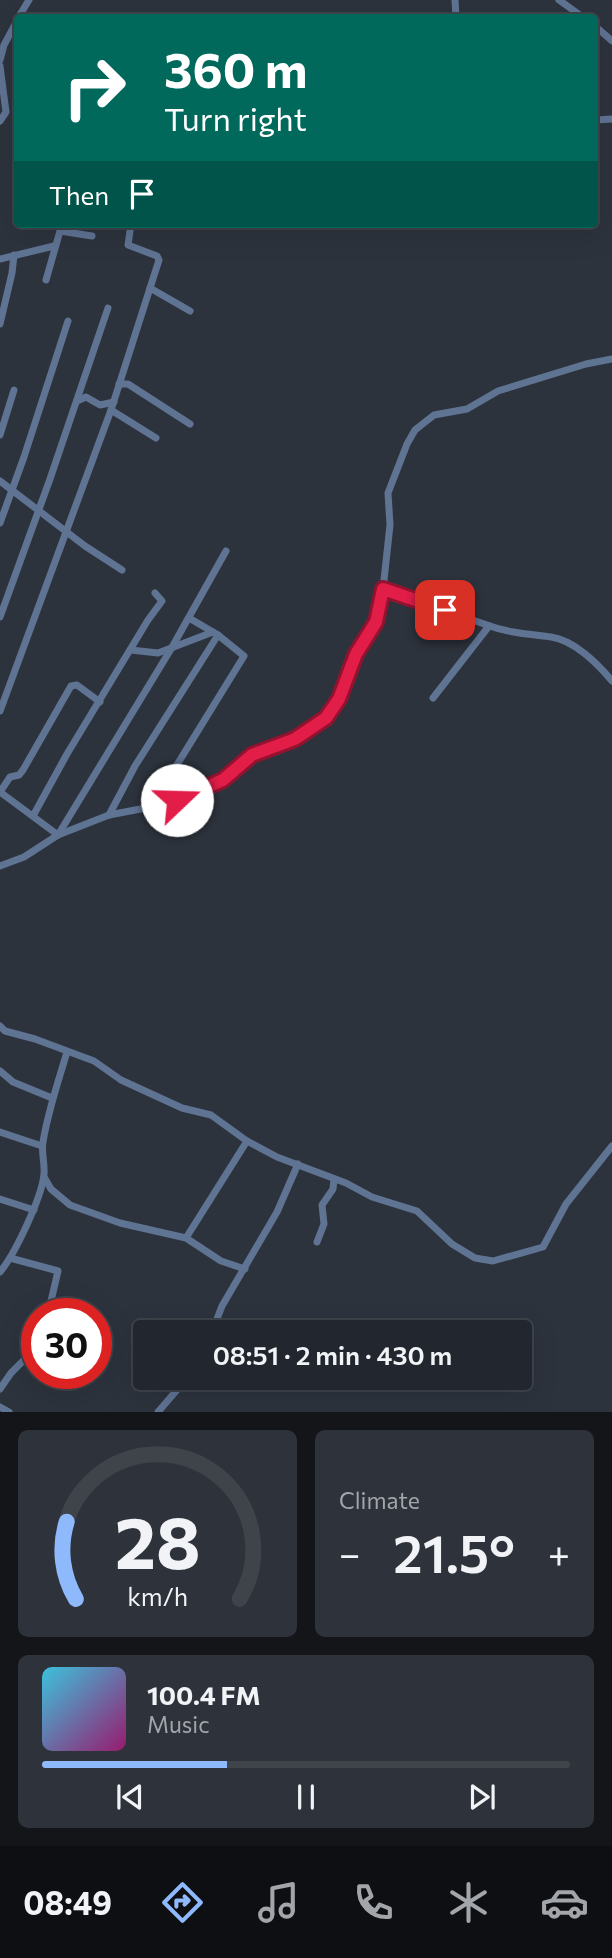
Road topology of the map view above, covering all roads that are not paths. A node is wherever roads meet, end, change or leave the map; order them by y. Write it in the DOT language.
graph roads {
  1 [pos="559,0"];
  2 [pos="578,14"];
  3 [pos="14,25"];
  4 [pos="598,29"];
  5 [pos="612,41"];
  6 [pos="2,45"];
  7 [pos="0,63"];
  8 [pos="0,121"];
  9 [pos="130,228"];
  10 [pos="92,236"];
  11 [pos="54,246"];
  12 [pos="13,255"];
  13 [pos="0,259"];
  14 [pos="46,280"];
  15 [pos="150,288"];
  16 [pos="108,308"];
  17 [pos="190,311"];
  18 [pos="68,321"];
  19 [pos="0,324"];
  20 [pos="612,359"];
  21 [pos="119,384"];
  22 [pos="13,390"];
  23 [pos="77,401"];
  24 [pos="114,402"];
  25 [pos="111,410"];
  26 [pos="190,424"];
  27 [pos="0,435"];
  28 [pos="156,438"];
  29 [pos="0,481"];
  30 [pos="13,491"];
  31 [pos="39,510"];
  32 [pos="0,523"];
  33 [pos="68,531"];
  34 [pos="226,551"];
  35 [pos="122,570"];
  36 [pos="383,589"];
  37 [pos="155,593"];
  38 [pos="0,617"];
  39 [pos="189,618"];
  40 [pos="489,626"];
  41 [pos="215,633"];
  42 [pos="193,641"];
  43 [pos="210,648"];
  44 [pos="171,649"];
  45 [pos="131,650"];
  46 [pos="612,681"];
  47 [pos="433,698"];
  48 [pos="100,702"];
  49 [pos="0,711"];
  50 [pos="151,807"];
  51 [pos="33,816"];
  52 [pos="109,816"];
  53 [pos="58,835"];
  54 [pos="0,866"];
  55 [pos="0,1026"];
  56 [pos="67,1052"];
  57 [pos="0,1070"];
  58 [pos="52,1098"];
  59 [pos="0,1132"];
  60 [pos="247,1141"];
  61 [pos="42,1146"];
  62 [pos="612,1146"];
  63 [pos="298,1164"];
  64 [pos="44,1176"];
  65 [pos="334,1179"];
  66 [pos="0,1199"];
  67 [pos="34,1210"];
  68 [pos="186,1238"];
  69 [pos="317,1242"];
  70 [pos="10,1258"];
  71 [pos="245,1269"];
  72 [pos="0,1272"];
  73 [pos="52,1298"];
  74 [pos="217,1320"];
  75 [pos="21,1363"];
  76 [pos="0,1389"];
  77 [pos="177,1390"];
  78 [pos="0,1407"];
  79 [pos="9,1412"];
  80 [pos="158,1412"];
  1 -- 2 [label="street"];
  3 -- 6 [label="street"];
  4 -- 5 [label="street"];
  6 -- 7 [label="street"];
  7 -- 8 [label="street"];
  9 -- 15 [label="street"];
  10 -- 11 [label="street"];
  11 -- 12 [label="street"];
  11 -- 14 [label="street"];
  12 -- 13 [label="street"];
  12 -- 19 [label="street"];
  15 -- 17 [label="street"];
  15 -- 21 [label="street"];
  16 -- 23 [label="street"];
  18 -- 30 [label="street"];
  20 -- 36 [label="street"];
  21 -- 24 [label="street"];
  21 -- 26 [label="street"];
  22 -- 27 [label="street"];
  23 -- 24 [label="street"];
  23 -- 31 [label="street"];
  24 -- 25 [label="street"];
  25 -- 28 [label="street"];
  25 -- 33 [label="street"];
  29 -- 30 [label="street"];
  30 -- 31 [label="street"];
  30 -- 32 [label="street"];
  31 -- 33 [label="street"];
  31 -- 38 [label="street"];
  33 -- 35 [label="street"];
  33 -- 49 [label="street"];
  34 -- 39 [label="street"];
  36 -- 40 [label="street"];
  36 -- 50 [label="street"];
  37 -- 45 [label="street"];
  39 -- 41 [label="street"];
  39 -- 44 [label="street"];
  40 -- 46 [label="street"];
  40 -- 47 [label="street"];
  41 -- 42 [label="street"];
  41 -- 43 [label="street"];
  41 -- 50 [label="street"];
  42 -- 43 [label="street"];
  42 -- 44 [label="street"];
  43 -- 52 [label="street"];
  44 -- 45 [label="street"];
  44 -- 53 [label="street"];
  45 -- 48 [label="street"];
  48 -- 51 [label="street"];
  48 -- 51 [label="street"];
  50 -- 52 [label="street"];
  51 -- 53 [label="street"];
  52 -- 53 [label="street"];
  53 -- 54 [label="street"];
  55 -- 56 [label="street"];
  56 -- 58 [label="street"];
  56 -- 60 [label="street"];
  57 -- 58 [label="street"];
  58 -- 61 [label="street"];
  59 -- 61 [label="street"];
  60 -- 63 [label="street"];
  60 -- 68 [label="street"];
  61 -- 64 [label="street"];
  62 -- 65 [label="street"];
  63 -- 65 [label="street"];
  63 -- 71 [label="street"];
  64 -- 67 [label="street"];
  64 -- 68 [label="street"];
  65 -- 69 [label="street"];
  66 -- 67 [label="street"];
  67 -- 70 [label="street"];
  68 -- 71 [label="street"];
  70 -- 72 [label="street"];
  70 -- 73 [label="street"];
  71 -- 74 [label="street"];
  75 -- 76 [label="street"];
  77 -- 80 [label="street"];
  78 -- 79 [label="street"];
}
